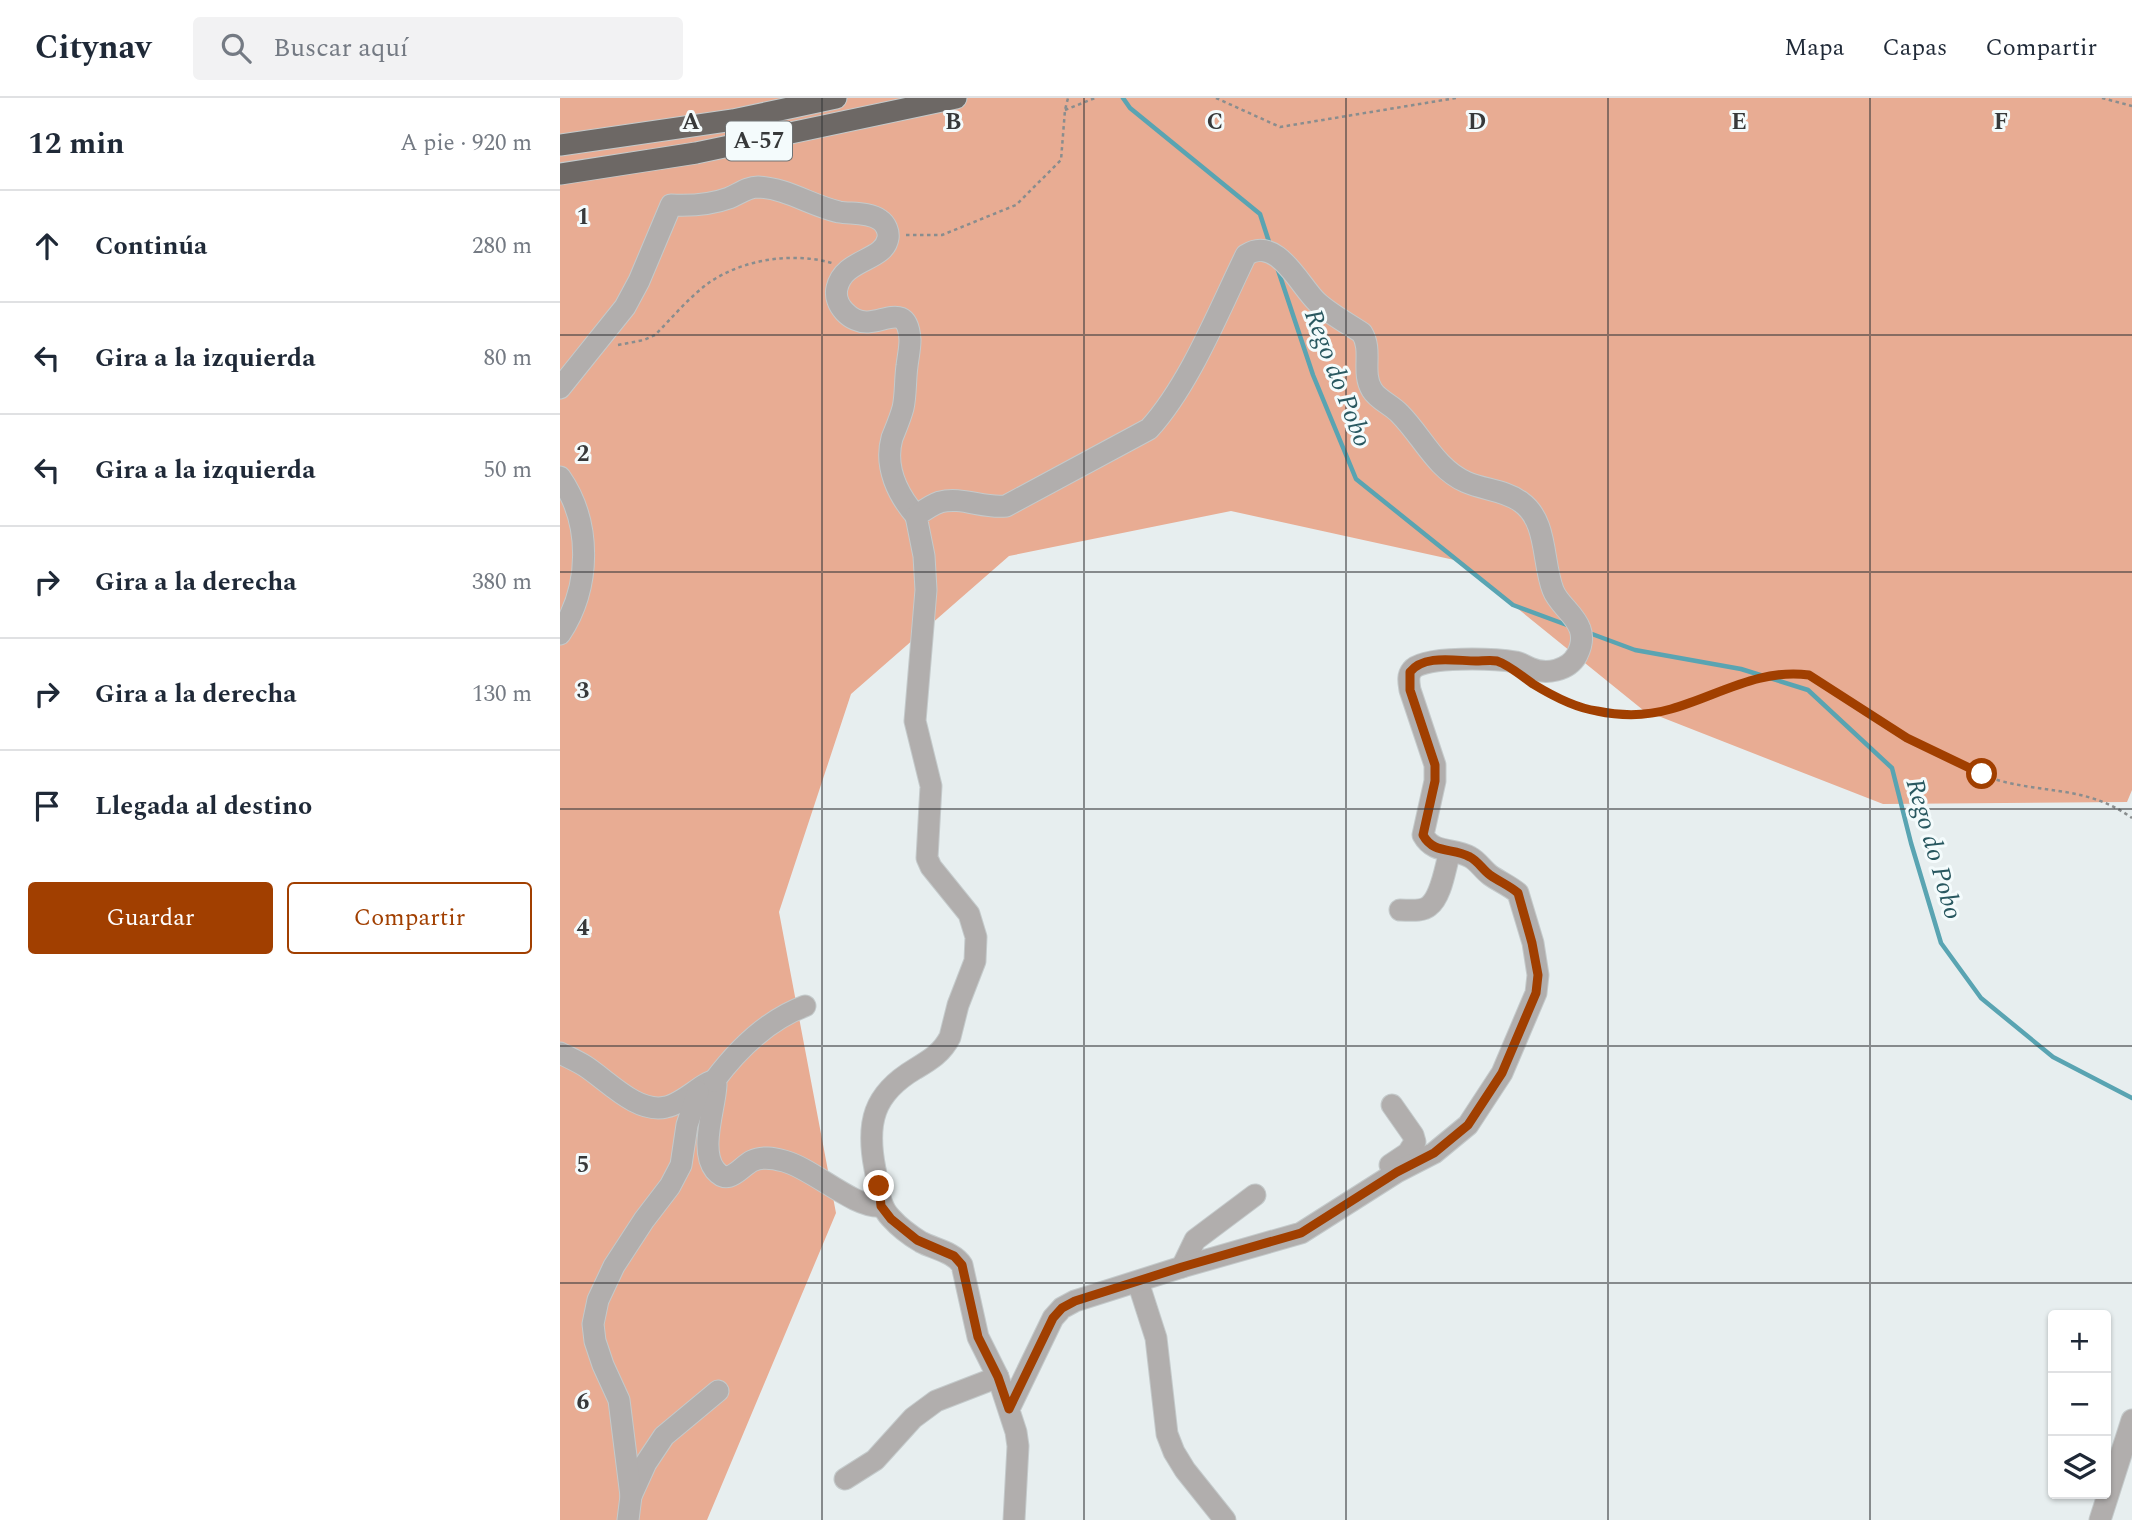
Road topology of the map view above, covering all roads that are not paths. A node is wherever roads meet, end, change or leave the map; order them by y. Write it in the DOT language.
graph roads {
  1 [pos="836,98"];
  2 [pos="956,98"];
  3 [pos="560,145"];
  4 [pos="560,174"];
  5 [pos="560,388"];
  6 [pos="560,477"];
  7 [pos="916,516"];
  8 [pos="560,634"];
  9 [pos="1450,852"];
  10 [pos="1400,910"];
  11 [pos="805,1006"];
  12 [pos="560,1054"];
  13 [pos="706,1087"];
  14 [pos="1391,1105"];
  15 [pos="1255,1195"];
  16 [pos="881,1206"];
  17 [pos="1333,1213"];
  18 [pos="1182,1267"];
  19 [pos="1138,1282"];
  20 [pos="998,1377"];
  21 [pos="718,1391"];
  22 [pos="1009,1409"];
  23 [pos="2132,1420"];
  24 [pos="845,1479"];
  25 [pos="631,1496"];
  26 [pos="628,1520"];
  27 [pos="1013,1520"];
  28 [pos="1225,1520"];
  29 [pos="2100,1520"];
  1 -- 3 [label="highway, A-57"];
  2 -- 4 [label="highway, A-57"];
  5 -- 7 [label="street"];
  6 -- 8 [label="street"];
  7 -- 9 [label="street"];
  7 -- 16 [label="street"];
  9 -- 10 [label="street"];
  9 -- 17 [label="street"];
  11 -- 13 [label="street"];
  12 -- 13 [label="street"];
  13 -- 16 [label="street"];
  13 -- 25 [label="street"];
  14 -- 17 [label="street"];
  15 -- 18 [label="street"];
  16 -- 20 [label="street"];
  17 -- 18 [label="street"];
  18 -- 19 [label="street"];
  19 -- 22 [label="street"];
  19 -- 28 [label="street"];
  20 -- 22 [label="street"];
  20 -- 24 [label="street"];
  21 -- 25 [label="street"];
  22 -- 27 [label="street"];
  23 -- 29 [label="street"];
  25 -- 26 [label="street"];
}
